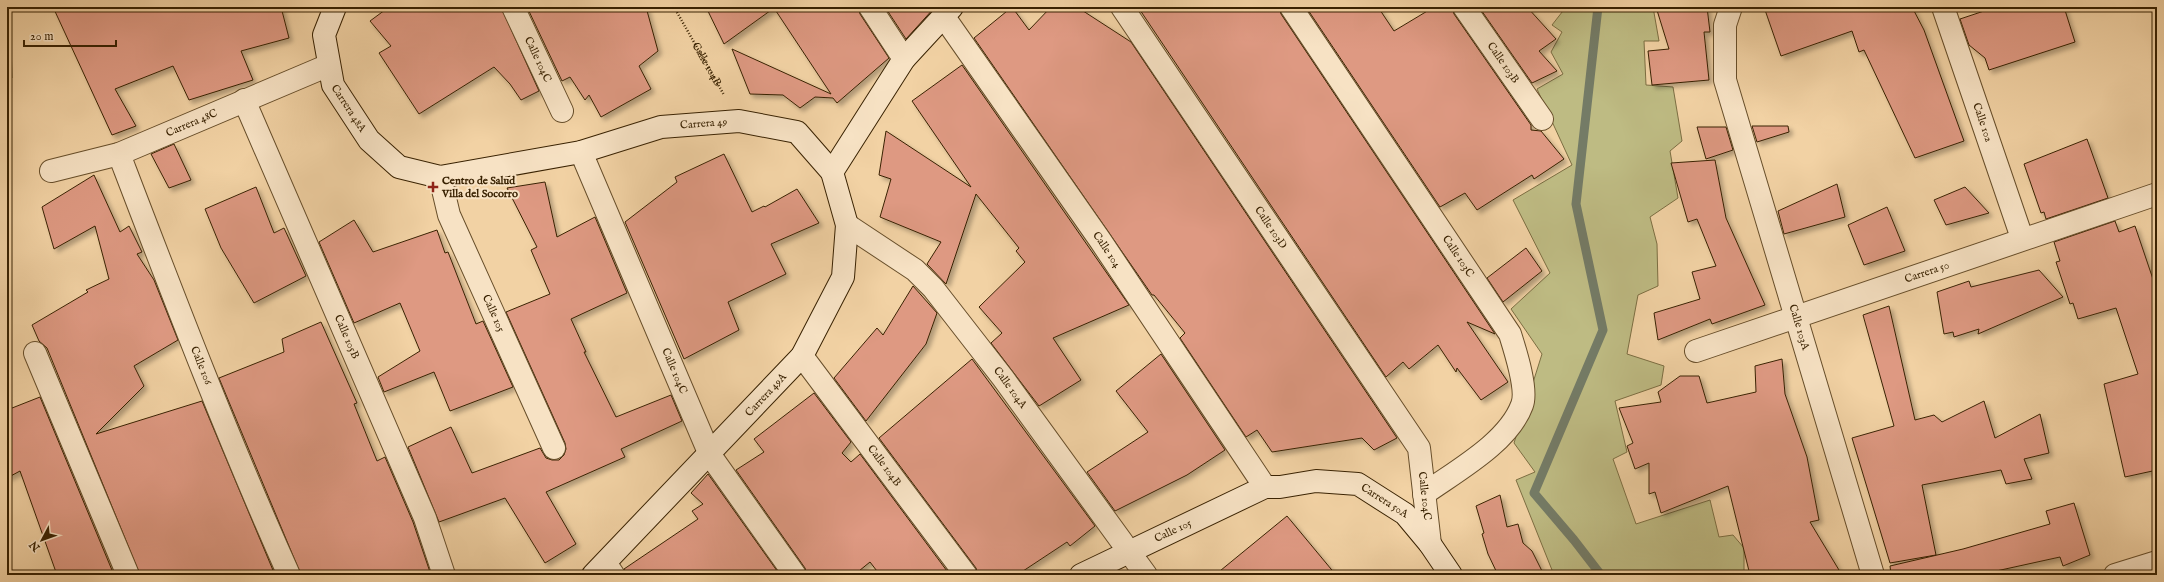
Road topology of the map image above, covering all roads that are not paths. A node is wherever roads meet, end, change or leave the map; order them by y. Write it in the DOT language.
graph roads {
  1 [pos="335,7"];
  2 [pos="513,7"];
  3 [pos="870,7"];
  4 [pos="1122,7"];
  5 [pos="1292,7"];
  6 [pos="1464,7"];
  7 [pos="1731,7"];
  8 [pos="1943,7"];
  9 [pos="948,12"];
  10 [pos="904,59"];
  11 [pos="329,65"];
  12 [pos="244,100"];
  13 [pos="562,112"];
  14 [pos="1542,119"];
  15 [pos="369,140"];
  16 [pos="581,152"];
  17 [pos="119,154"];
  18 [pos="51,171"];
  19 [pos="832,172"];
  20 [pos="440,177"];
  21 [pos="2157,194"];
  22 [pos="847,225"];
  23 [pos="2022,238"];
  24 [pos="1796,316"];
  25 [pos="1696,351"];
  26 [pos="35,353"];
  27 [pos="802,356"];
  28 [pos="554,448"];
  29 [pos="1419,448"];
  30 [pos="710,454"];
  31 [pos="1265,487"];
  32 [pos="1424,494"];
  33 [pos="1430,544"];
  34 [pos="1128,552"];
  35 [pos="2157,562"];
  36 [pos="606,570"];
  37 [pos="128,575"];
  38 [pos="289,575"];
  39 [pos="444,575"];
  40 [pos="795,575"];
  41 [pos="966,575"];
  42 [pos="1081,575"];
  43 [pos="1146,575"];
  44 [pos="1451,575"];
  45 [pos="1873,575"];
  46 [pos="2114,575"];
  1 -- 11 [label="street, Carrera 48A"];
  2 -- 13 [label="street, Calle 104C"];
  3 -- 10 [label="street"];
  4 -- 29 [label="street, Calle 103D"];
  5 -- 32 [label="street, Calle 103C"];
  6 -- 14 [label="street, Calle 103B"];
  7 -- 24 [label="street, Calle 103A"];
  8 -- 23 [label="street, Calle 102"];
  9 -- 10 [label="street"];
  9 -- 31 [label="street, Calle 104"];
  10 -- 19 [label="street"];
  11 -- 12 [label="street, Carrera 48C"];
  11 -- 15 [label="street, Carrera 48A"];
  12 -- 17 [label="street, Carrera 48C"];
  12 -- 39 [label="street, Calle 105B"];
  15 -- 20 [label="street, Carrera 49"];
  16 -- 19 [label="street, Carrera 49"];
  16 -- 20 [label="street, Carrera 49"];
  16 -- 30 [label="street, Calle 104C"];
  17 -- 18 [label="street, Carrera 48C"];
  17 -- 38 [label="street, Calle 106"];
  19 -- 22 [label="street, Carrera 49A"];
  20 -- 28 [label="street, Calle 105"];
  21 -- 23 [label="street, Carrera 50"];
  22 -- 27 [label="street, Carrera 49A"];
  22 -- 34 [label="street, Calle 104A"];
  23 -- 24 [label="street, Carrera 50"];
  24 -- 25 [label="street, Carrera 50"];
  24 -- 45 [label="street, Calle 103A"];
  26 -- 37 [label="street"];
  27 -- 30 [label="street, Carrera 49A"];
  27 -- 41 [label="street, Calle 104B"];
  29 -- 32 [label="street, Calle 104C"];
  30 -- 36 [label="street, Carrera 49A"];
  30 -- 40 [label="street, Calle 104C"];
  31 -- 33 [label="street, Carrera 50A"];
  31 -- 34 [label="street, Calle 105"];
  32 -- 33 [label="street, Calle 104C"];
  33 -- 44 [label="street, Carrera 50A"];
  34 -- 42 [label="street, Calle 105"];
  34 -- 43 [label="street, Calle 104A"];
  35 -- 46 [label="street"];
}
